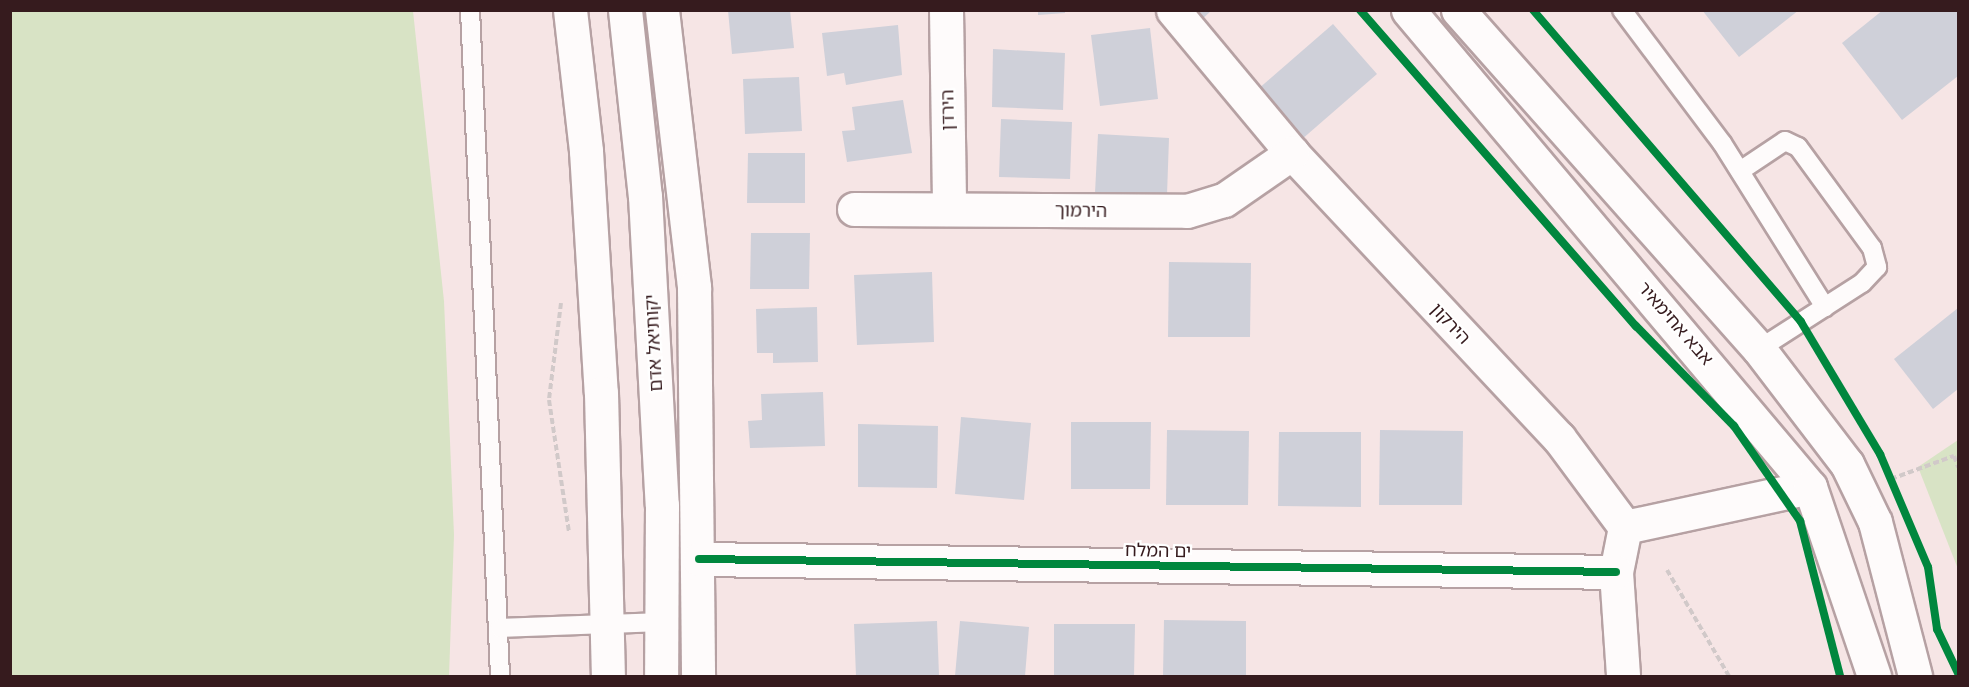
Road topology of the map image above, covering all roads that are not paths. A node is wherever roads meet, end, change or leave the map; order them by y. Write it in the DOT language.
graph roads {
  1 [pos="470,10"];
  2 [pos="570,10"];
  3 [pos="625,10"];
  4 [pos="662,10"];
  5 [pos="945,10"];
  6 [pos="1173,10"];
  7 [pos="1408,10"];
  8 [pos="1458,10"];
  9 [pos="1622,10"];
  10 [pos="1292,153"];
  11 [pos="1740,171"];
  12 [pos="854,209"];
  13 [pos="949,209"];
  14 [pos="1825,307"];
  15 [pos="1759,349"];
  16 [pos="1810,487"];
  17 [pos="1625,527"];
  18 [pos="699,559"];
  19 [pos="1616,572"];
  20 [pos="1900,618"];
  21 [pos="661,622"];
  22 [pos="607,624"];
  23 [pos="500,628"];
  24 [pos="500,676"];
  25 [pos="608,676"];
  26 [pos="661,676"];
  27 [pos="698,676"];
  28 [pos="1623,676"];
  29 [pos="1874,676"];
  30 [pos="1915,676"];
  31 [pos="1932,676"];
  1 -- 23 [label="lane"];
  2 -- 22 [label="street"];
  3 -- 21 [label="street, יקותיאל אדם"];
  4 -- 18 [label="street"];
  5 -- 13 [label="street, הירדן"];
  6 -- 10 [label="street, הירקון"];
  7 -- 16 [label="street, אבא אחימאיר"];
  8 -- 15 [label="street"];
  9 -- 11 [label="lane"];
  10 -- 13 [label="street, הירמוך"];
  10 -- 17 [label="street, הירקון"];
  11 -- 14 [label="lane"];
  11 -- 14 [label="lane"];
  12 -- 13 [label="street, הירמוך"];
  14 -- 15 [label="lane"];
  15 -- 20 [label="street"];
  16 -- 17 [label="street"];
  16 -- 29 [label="street, אבא אחימאיר"];
  17 -- 19 [label="street"];
  18 -- 19 [label="street, ים המלח"];
  18 -- 27 [label="street"];
  19 -- 28 [label="street"];
  20 -- 30 [label="street"];
  20 -- 31 [label="street"];
  21 -- 22 [label="lane"];
  21 -- 26 [label="street, יקותיאל אדם"];
  22 -- 23 [label="lane"];
  22 -- 25 [label="street"];
  23 -- 24 [label="lane"];
}
